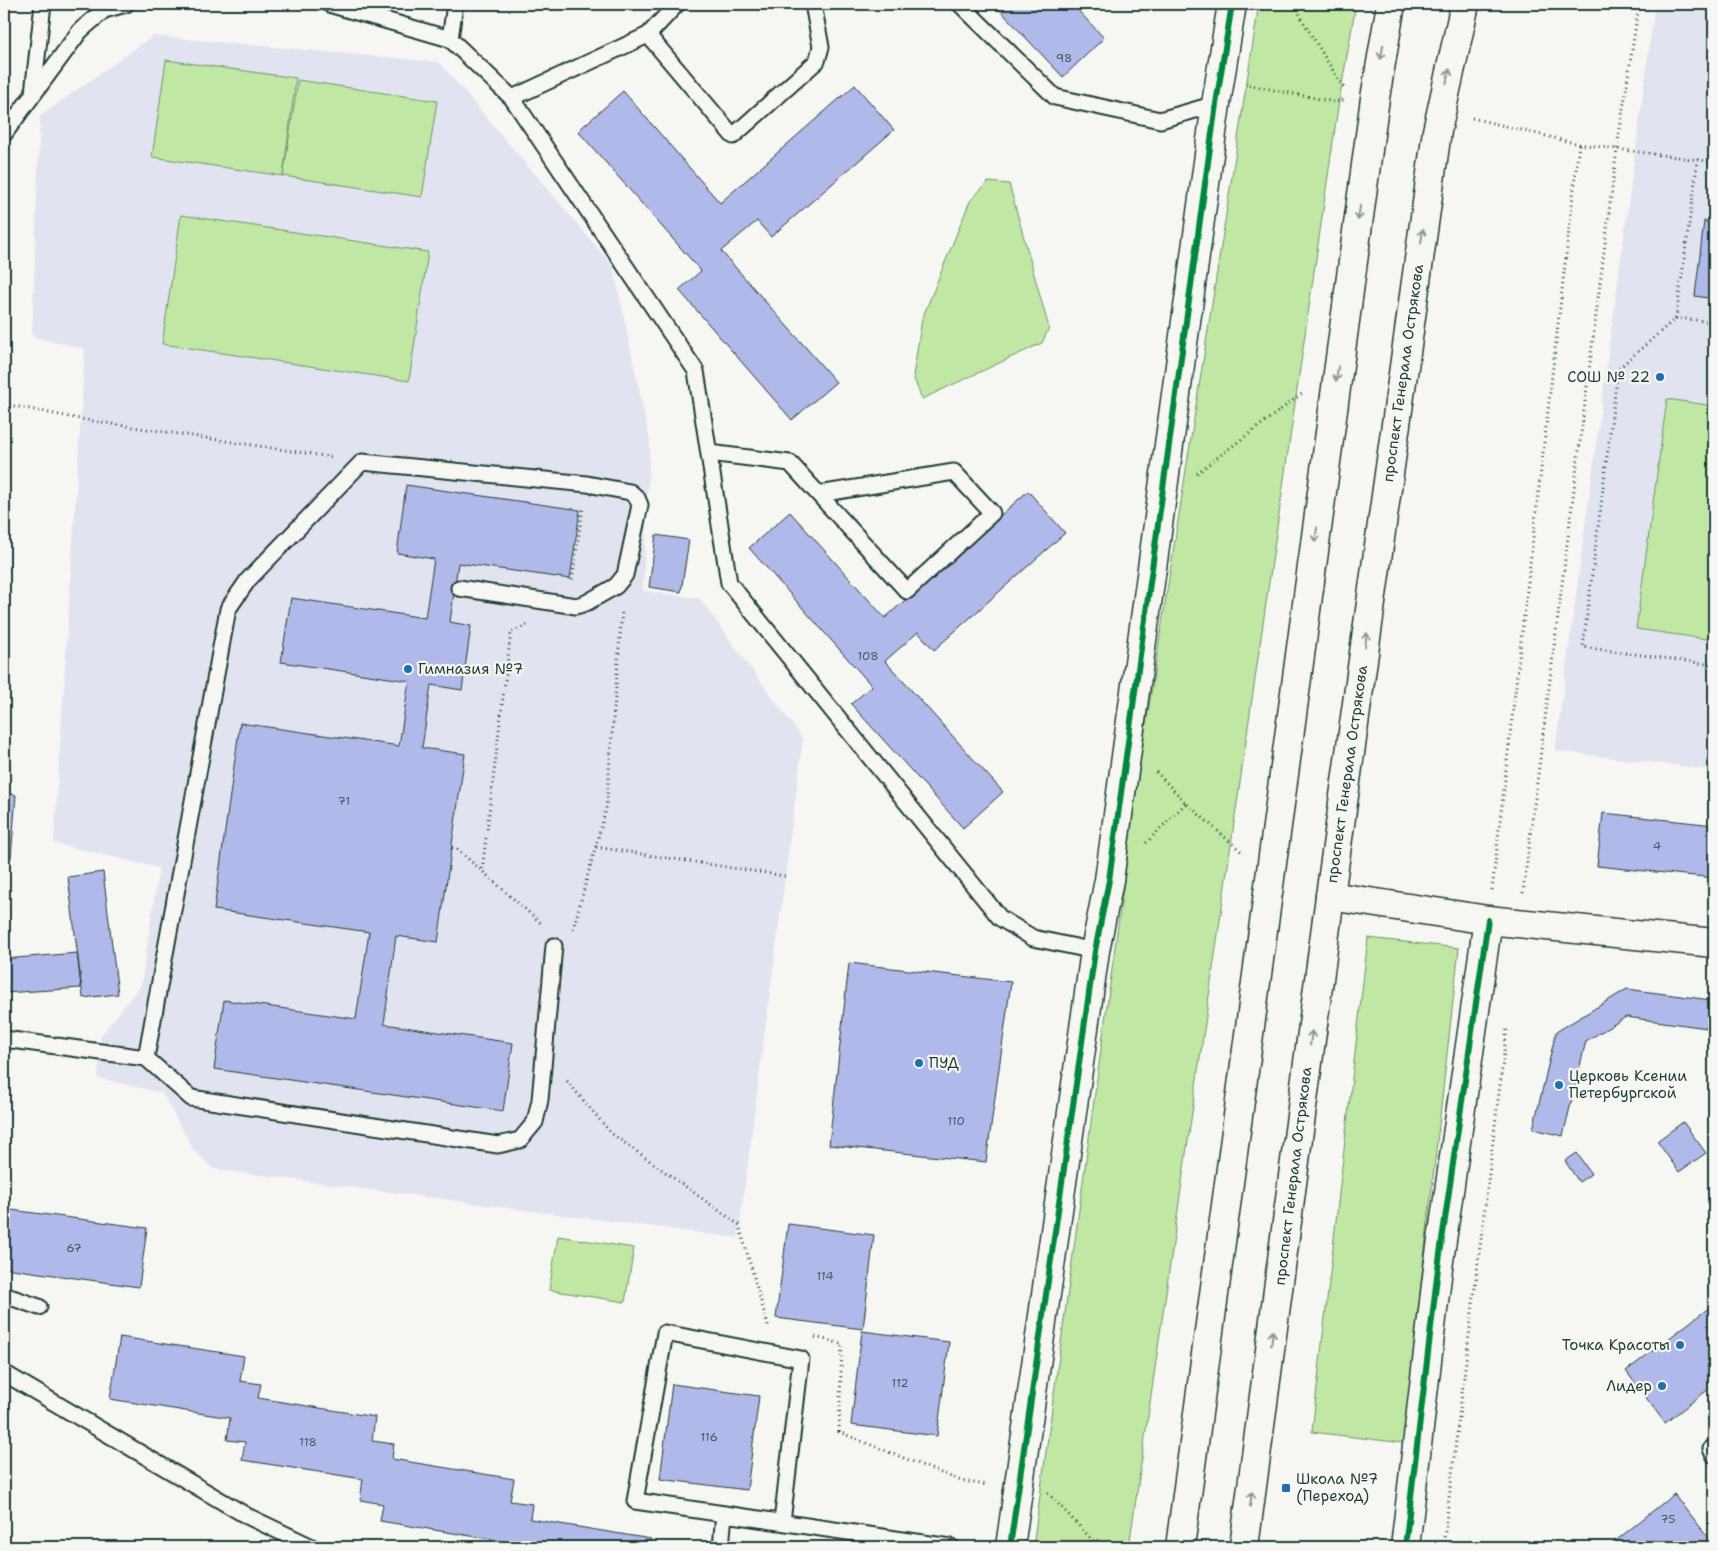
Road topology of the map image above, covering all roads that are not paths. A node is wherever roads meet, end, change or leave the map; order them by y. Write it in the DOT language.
graph roads {
  1 [pos="43,4"];
  2 [pos="126,4"];
  3 [pos="329,4"];
  4 [pos="456,4"];
  5 [pos="677,4"];
  6 [pos="813,4"];
  7 [pos="960,4"];
  8 [pos="1232,4"];
  9 [pos="1391,4"];
  10 [pos="1465,4"];
  11 [pos="648,35"];
  12 [pos="450,39"];
  13 [pos="1218,92"];
  14 [pos="33,95"];
  15 [pos="512,98"];
  16 [pos="4,134"];
  17 [pos="709,453"];
  18 [pos="819,494"];
  19 [pos="459,588"];
  20 [pos="1330,896"];
  21 [pos="1488,920"];
  22 [pos="1714,943"];
  23 [pos="554,946"];
  24 [pos="1095,951"];
  25 [pos="4,1039"];
  26 [pos="146,1058"];
  27 [pos="4,1295"];
  28 [pos="39,1307"];
  29 [pos="4,1373"];
  30 [pos="1714,1446"];
  31 [pos="1714,1455"];
  32 [pos="724,1514"];
  33 [pos="782,1522"];
  34 [pos="312,1547"];
  35 [pos="721,1547"];
  36 [pos="951,1547"];
  37 [pos="1010,1547"];
  38 [pos="1180,1547"];
  39 [pos="1244,1547"];
  40 [pos="1405,1547"];
  1 -- 14 [label="lane"];
  2 -- 14 [label="lane"];
  3 -- 12 [label="lane"];
  4 -- 12 [label="lane"];
  5 -- 11 [label="lane"];
  6 -- 11 [label="lane"];
  7 -- 13 [label="lane"];
  8 -- 13 [label="main road"];
  9 -- 38 [label="main road, one-way"];
  20 -- 10 [label="main road, проспект Генерала Острякова, one-way"];
  11 -- 15 [label="lane"];
  12 -- 15 [label="lane"];
  13 -- 24 [label="main road"];
  14 -- 16 [label="lane"];
  15 -- 17 [label="lane"];
  17 -- 18 [label="lane"];
  17 -- 24 [label="lane"];
  18 -- 18 [label="lane"];
  19 -- 26 [label="lane"];
  20 -- 21 [label="main road"];
  39 -- 20 [label="main road, проспект Генерала Острякова, one-way"];
  21 -- 22 [label="main road"];
  21 -- 40 [label="main road"];
  23 -- 26 [label="lane"];
  24 -- 37 [label="main road"];
  25 -- 26 [label="lane"];
  27 -- 28 [label="lane"];
  29 -- 34 [label="lane"];
  30 -- 31 [label="lane"];
  32 -- 33 [label="lane"];
  32 -- 33 [label="lane"];
  32 -- 35 [label="lane"];
  33 -- 36 [label="lane"];
}
